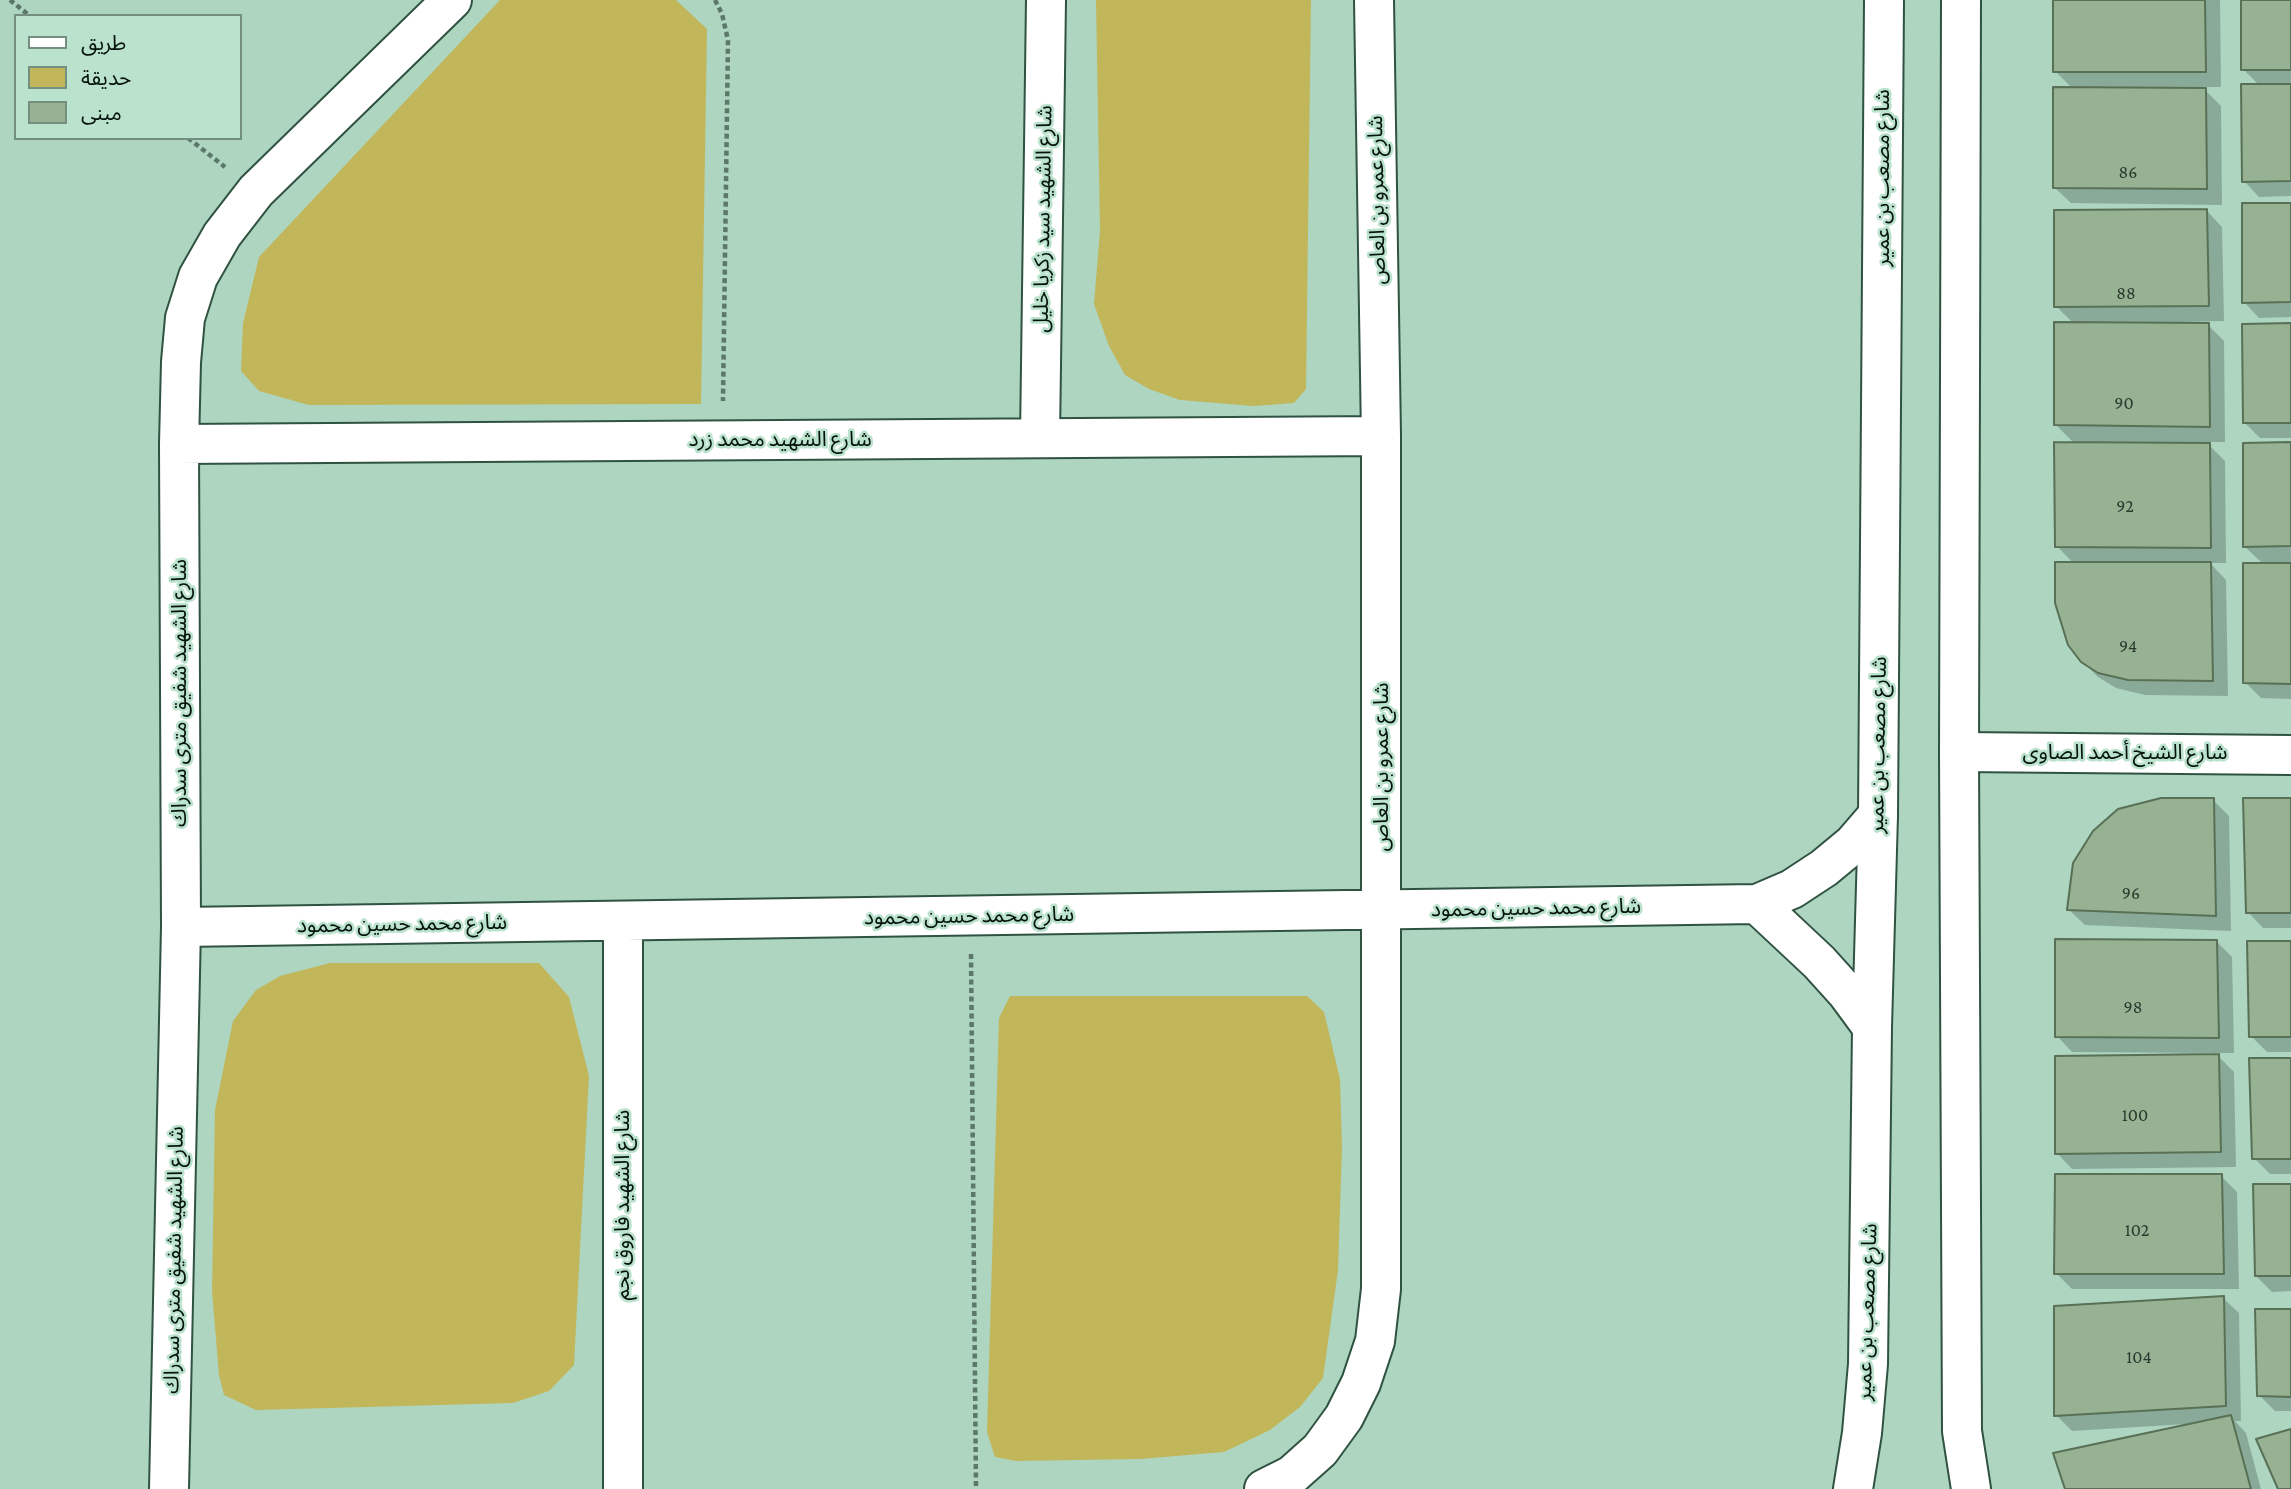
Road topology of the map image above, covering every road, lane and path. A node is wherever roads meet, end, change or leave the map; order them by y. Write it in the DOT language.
graph roads {
  1 [pos="10,0"];
  2 [pos="452,0"];
  3 [pos="715,0"];
  4 [pos="1046,0"];
  5 [pos="1374,0"];
  6 [pos="1884,0"];
  7 [pos="1961,0"];
  8 [pos="28,14"];
  9 [pos="1381,436"];
  10 [pos="1040,438"];
  11 [pos="723,440"];
  12 [pos="179,444"];
  13 [pos="1959,752"];
  14 [pos="2291,755"];
  15 [pos="1878,815"];
  16 [pos="1757,904"];
  17 [pos="1382,910"];
  18 [pos="970,916"];
  19 [pos="623,921"];
  20 [pos="181,927"];
  21 [pos="1872,1027"];
  22 [pos="169,1489"];
  23 [pos="623,1489"];
  24 [pos="975,1489"];
  25 [pos="1264,1489"];
  26 [pos="1853,1489"];
  27 [pos="1971,1489"];
  1 -- 8 [label="path"];
  2 -- 12 [label="street, شارع الشهيد شفيق مترى سدراك"];
  3 -- 11 [label="path"];
  4 -- 10 [label="street, شارع الشهيد سيد زكريا خليل"];
  5 -- 9 [label="street, شارع عمرو بن العاص"];
  6 -- 15 [label="street, شارع مصعب بن عمير"];
  7 -- 13 [label="street"];
  9 -- 10 [label="street, شارع الشهيد محمد زرد"];
  9 -- 17 [label="street, شارع عمرو بن العاص"];
  10 -- 11 [label="street, شارع الشهيد محمد زرد"];
  11 -- 12 [label="street, شارع الشهيد محمد زرد"];
  12 -- 20 [label="street, شارع الشهيد شفيق مترى سدراك"];
  13 -- 14 [label="street, شارع الشيخ أحمد الصاوى"];
  13 -- 27 [label="street"];
  15 -- 16 [label="street, شارع محمد حسين محمود"];
  15 -- 21 [label="street, شارع مصعب بن عمير"];
  16 -- 17 [label="street, شارع محمد حسين محمود"];
  16 -- 21 [label="street"];
  17 -- 18 [label="street, شارع محمد حسين محمود"];
  17 -- 25 [label="street, شارع عمرو بن العاص"];
  18 -- 19 [label="street, شارع محمد حسين محمود"];
  18 -- 24 [label="path"];
  19 -- 20 [label="street, شارع محمد حسين محمود"];
  19 -- 23 [label="street, شارع الشهيد فاروق نجم"];
  20 -- 22 [label="street, شارع الشهيد شفيق مترى سدراك"];
  21 -- 26 [label="street, شارع مصعب بن عمير"];
}
